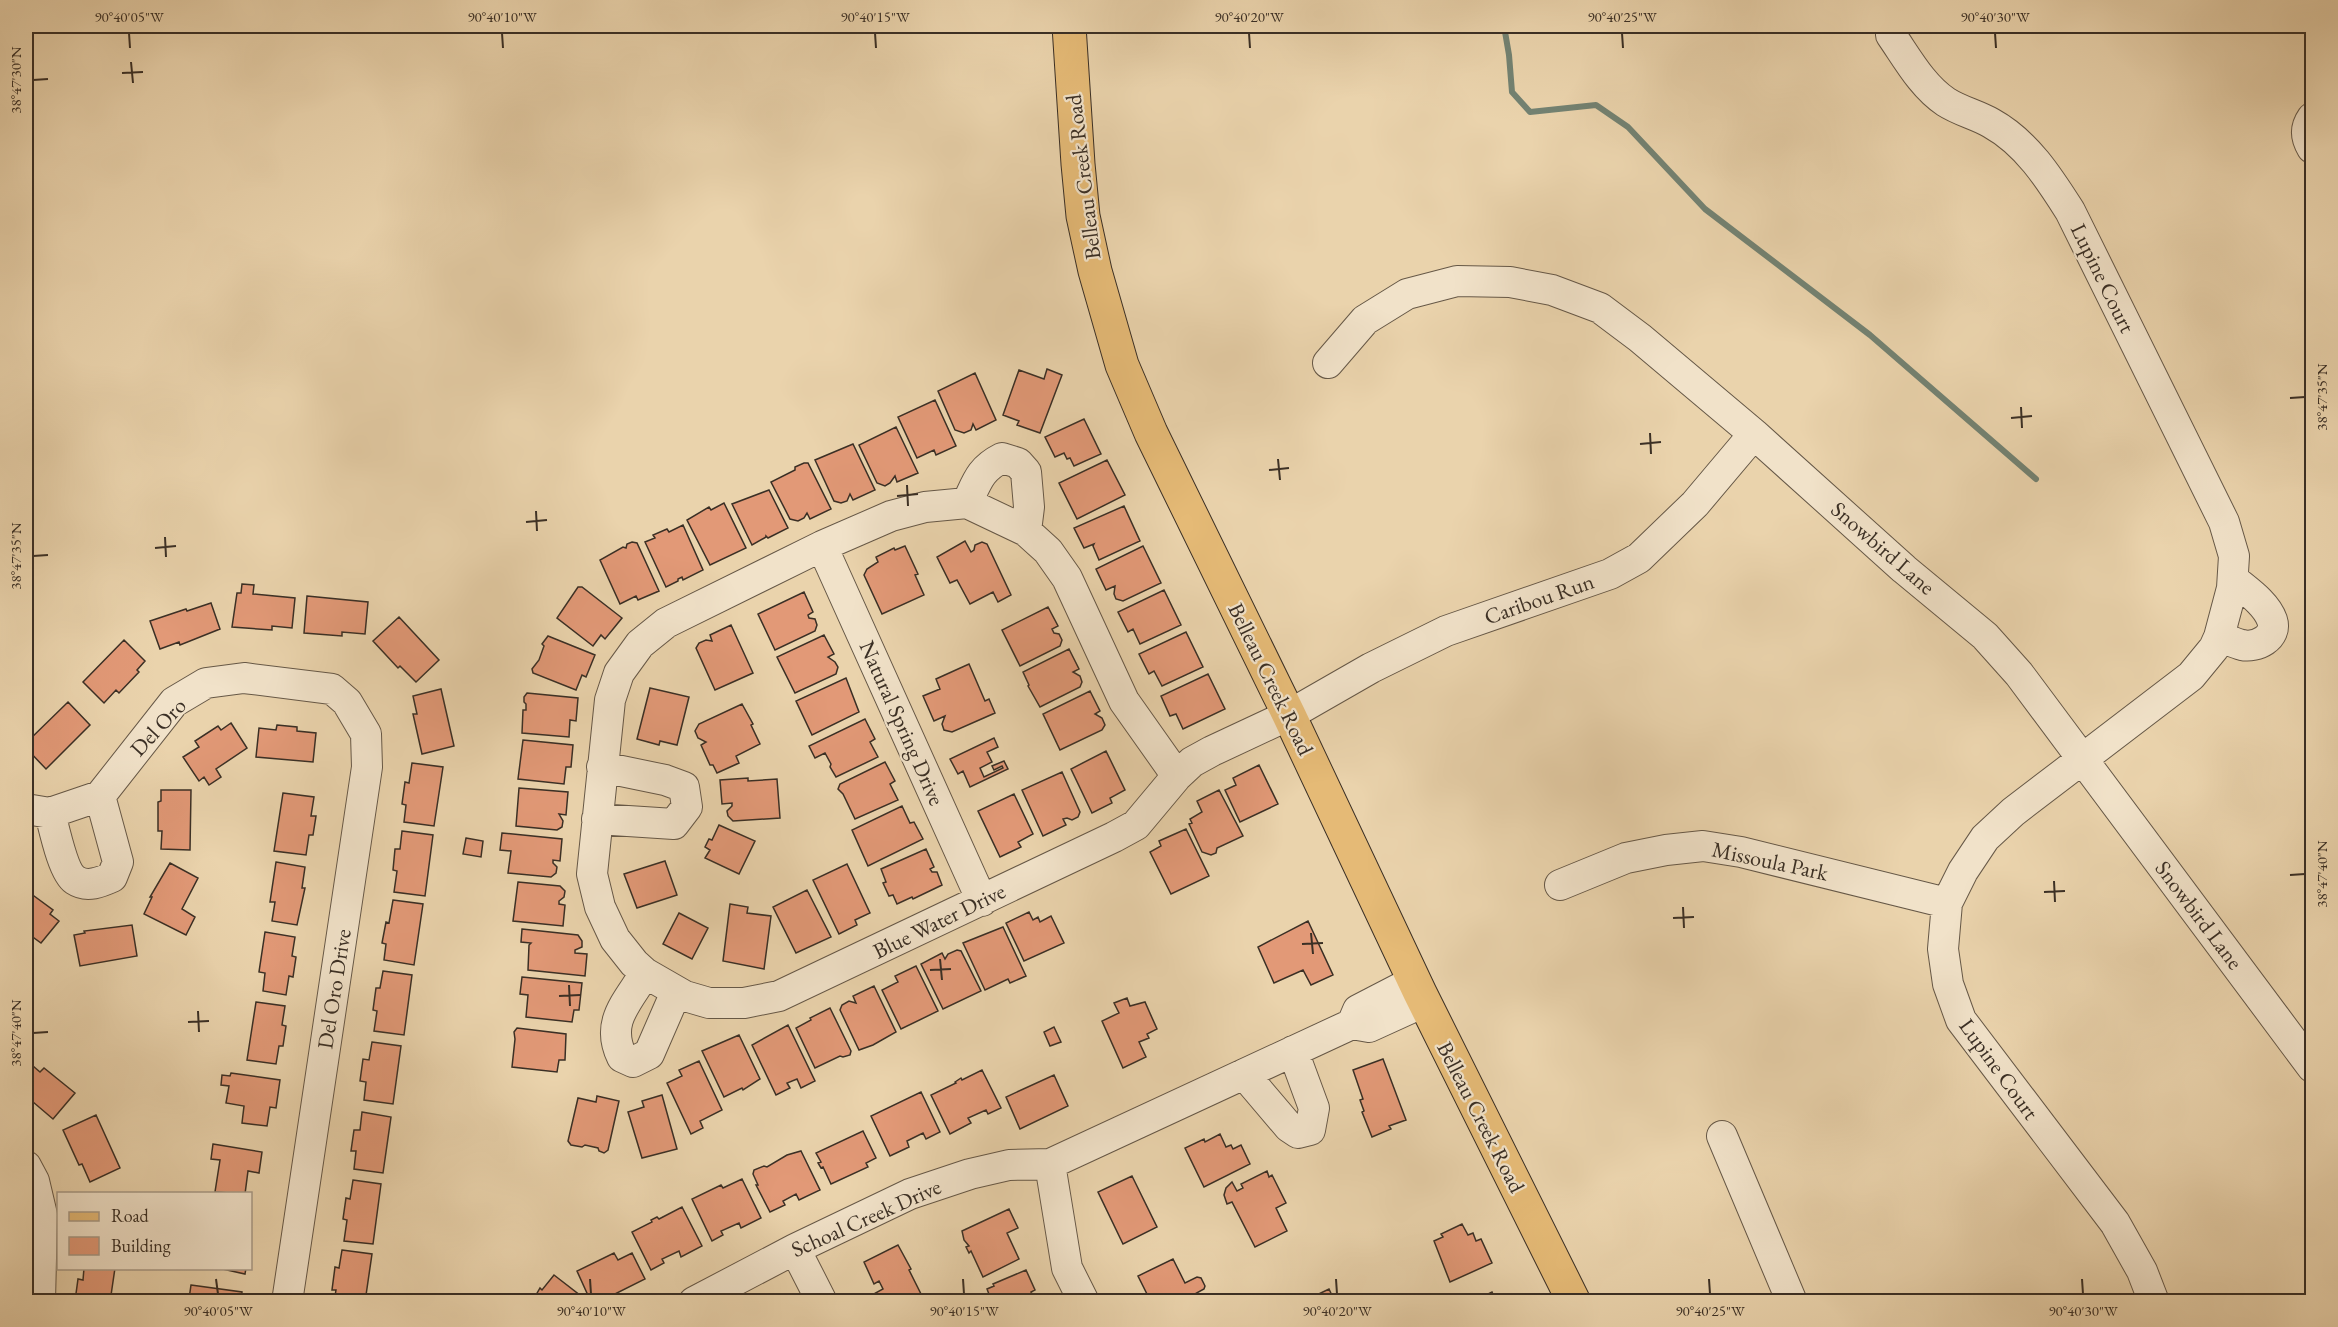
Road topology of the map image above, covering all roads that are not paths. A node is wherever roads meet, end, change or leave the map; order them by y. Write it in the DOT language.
graph roads {
  1 [pos="1069,26"];
  2 [pos="1891,35"];
  3 [pos="2313,118"];
  4 [pos="2313,148"];
  5 [pos="1328,363"];
  6 [pos="1754,434"];
  7 [pos="967,503"];
  8 [pos="1026,531"];
  9 [pos="822,546"];
  10 [pos="2233,579"];
  11 [pos="2220,637"];
  12 [pos="332,689"];
  13 [pos="1289,715"];
  14 [pos="2083,759"];
  15 [pos="602,767"];
  16 [pos="1177,776"];
  17 [pos="100,796"];
  18 [pos="49,809"];
  19 [pos="597,819"];
  20 [pos="1560,885"];
  21 [pos="982,901"];
  22 [pos="1947,903"];
  23 [pos="645,972"];
  24 [pos="676,992"];
  25 [pos="1419,992"];
  26 [pos="1293,1052"];
  27 [pos="2313,1067"];
  28 [pos="1244,1074"];
  29 [pos="1722,1136"];
  30 [pos="1050,1164"];
  31 [pos="26,1166"];
  32 [pos="795,1249"];
  33 [pos="40,1302"];
  34 [pos="287,1302"];
  35 [pos="694,1302"];
  36 [pos="822,1302"];
  37 [pos="1084,1302"];
  38 [pos="1574,1302"];
  39 [pos="1792,1302"];
  40 [pos="2154,1302"];
  1 -- 13 [label="main road, Belleau Creek Road"];
  2 -- 10 [label="street, Lupine Court"];
  3 -- 4 [label="street"];
  5 -- 6 [label="street, Snowbird Lane"];
  6 -- 13 [label="street, Caribou Run"];
  6 -- 14 [label="street, Snowbird Lane"];
  7 -- 8 [label="street"];
  7 -- 8 [label="street"];
  7 -- 9 [label="street, Blue Water Drive"];
  8 -- 16 [label="street"];
  9 -- 15 [label="street, Blue Water Drive"];
  9 -- 21 [label="street, Natural Spring Drive"];
  10 -- 11 [label="street, Lupine Court"];
  10 -- 11 [label="street"];
  11 -- 14 [label="street, Lupine Court"];
  12 -- 17 [label="street, Del Oro"];
  12 -- 34 [label="street, Del Oro Drive"];
  13 -- 16 [label="street, Blue Water Drive"];
  13 -- 25 [label="main road, Belleau Creek Road"];
  14 -- 22 [label="street, Lupine Court"];
  14 -- 27 [label="street, Snowbird Lane"];
  15 -- 19 [label="street, Blue Water Drive"];
  15 -- 19 [label="street"];
  16 -- 21 [label="street, Blue Water Drive"];
  17 -- 18 [label="street"];
  17 -- 18 [label="street"];
  19 -- 23 [label="street, Blue Water Drive"];
  20 -- 22 [label="street, Missoula Park"];
  21 -- 24 [label="street, Blue Water Drive"];
  22 -- 40 [label="street, Lupine Court"];
  23 -- 24 [label="street, Blue Water Drive"];
  23 -- 24 [label="street"];
  25 -- 26 [label="street, Schoal Creek Drive"];
  25 -- 38 [label="main road, Belleau Creek Road"];
  26 -- 28 [label="street, Schoal Creek Drive"];
  26 -- 28 [label="street"];
  28 -- 30 [label="street, Schoal Creek Drive"];
  29 -- 39 [label="street"];
  30 -- 32 [label="street, Schoal Creek Drive"];
  30 -- 37 [label="street"];
  31 -- 33 [label="street"];
  32 -- 35 [label="street, Schoal Creek Drive"];
  32 -- 36 [label="street"];
}
